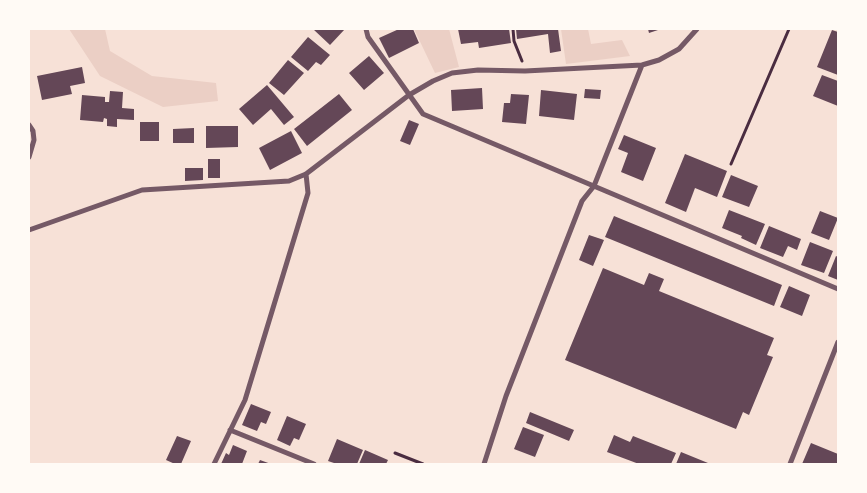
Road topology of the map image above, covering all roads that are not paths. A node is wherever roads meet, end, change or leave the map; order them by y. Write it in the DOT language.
graph roads {
  1 [pos="366,29"];
  2 [pos="697,29"];
  3 [pos="642,65"];
  4 [pos="409,95"];
  5 [pos="29,125"];
  6 [pos="29,157"];
  7 [pos="306,174"];
  8 [pos="594,186"];
  9 [pos="29,230"];
  10 [pos="838,289"];
  11 [pos="838,342"];
  12 [pos="230,430"];
  13 [pos="214,464"];
  14 [pos="314,464"];
  15 [pos="484,464"];
  16 [pos="790,464"];
  1 -- 4 [label="street"];
  2 -- 3 [label="street"];
  3 -- 4 [label="street"];
  3 -- 8 [label="street"];
  4 -- 7 [label="street"];
  4 -- 8 [label="street"];
  5 -- 6 [label="street"];
  7 -- 9 [label="street"];
  7 -- 12 [label="street"];
  8 -- 10 [label="street"];
  8 -- 15 [label="street"];
  11 -- 16 [label="street"];
  12 -- 13 [label="street"];
  12 -- 14 [label="street"];
}
